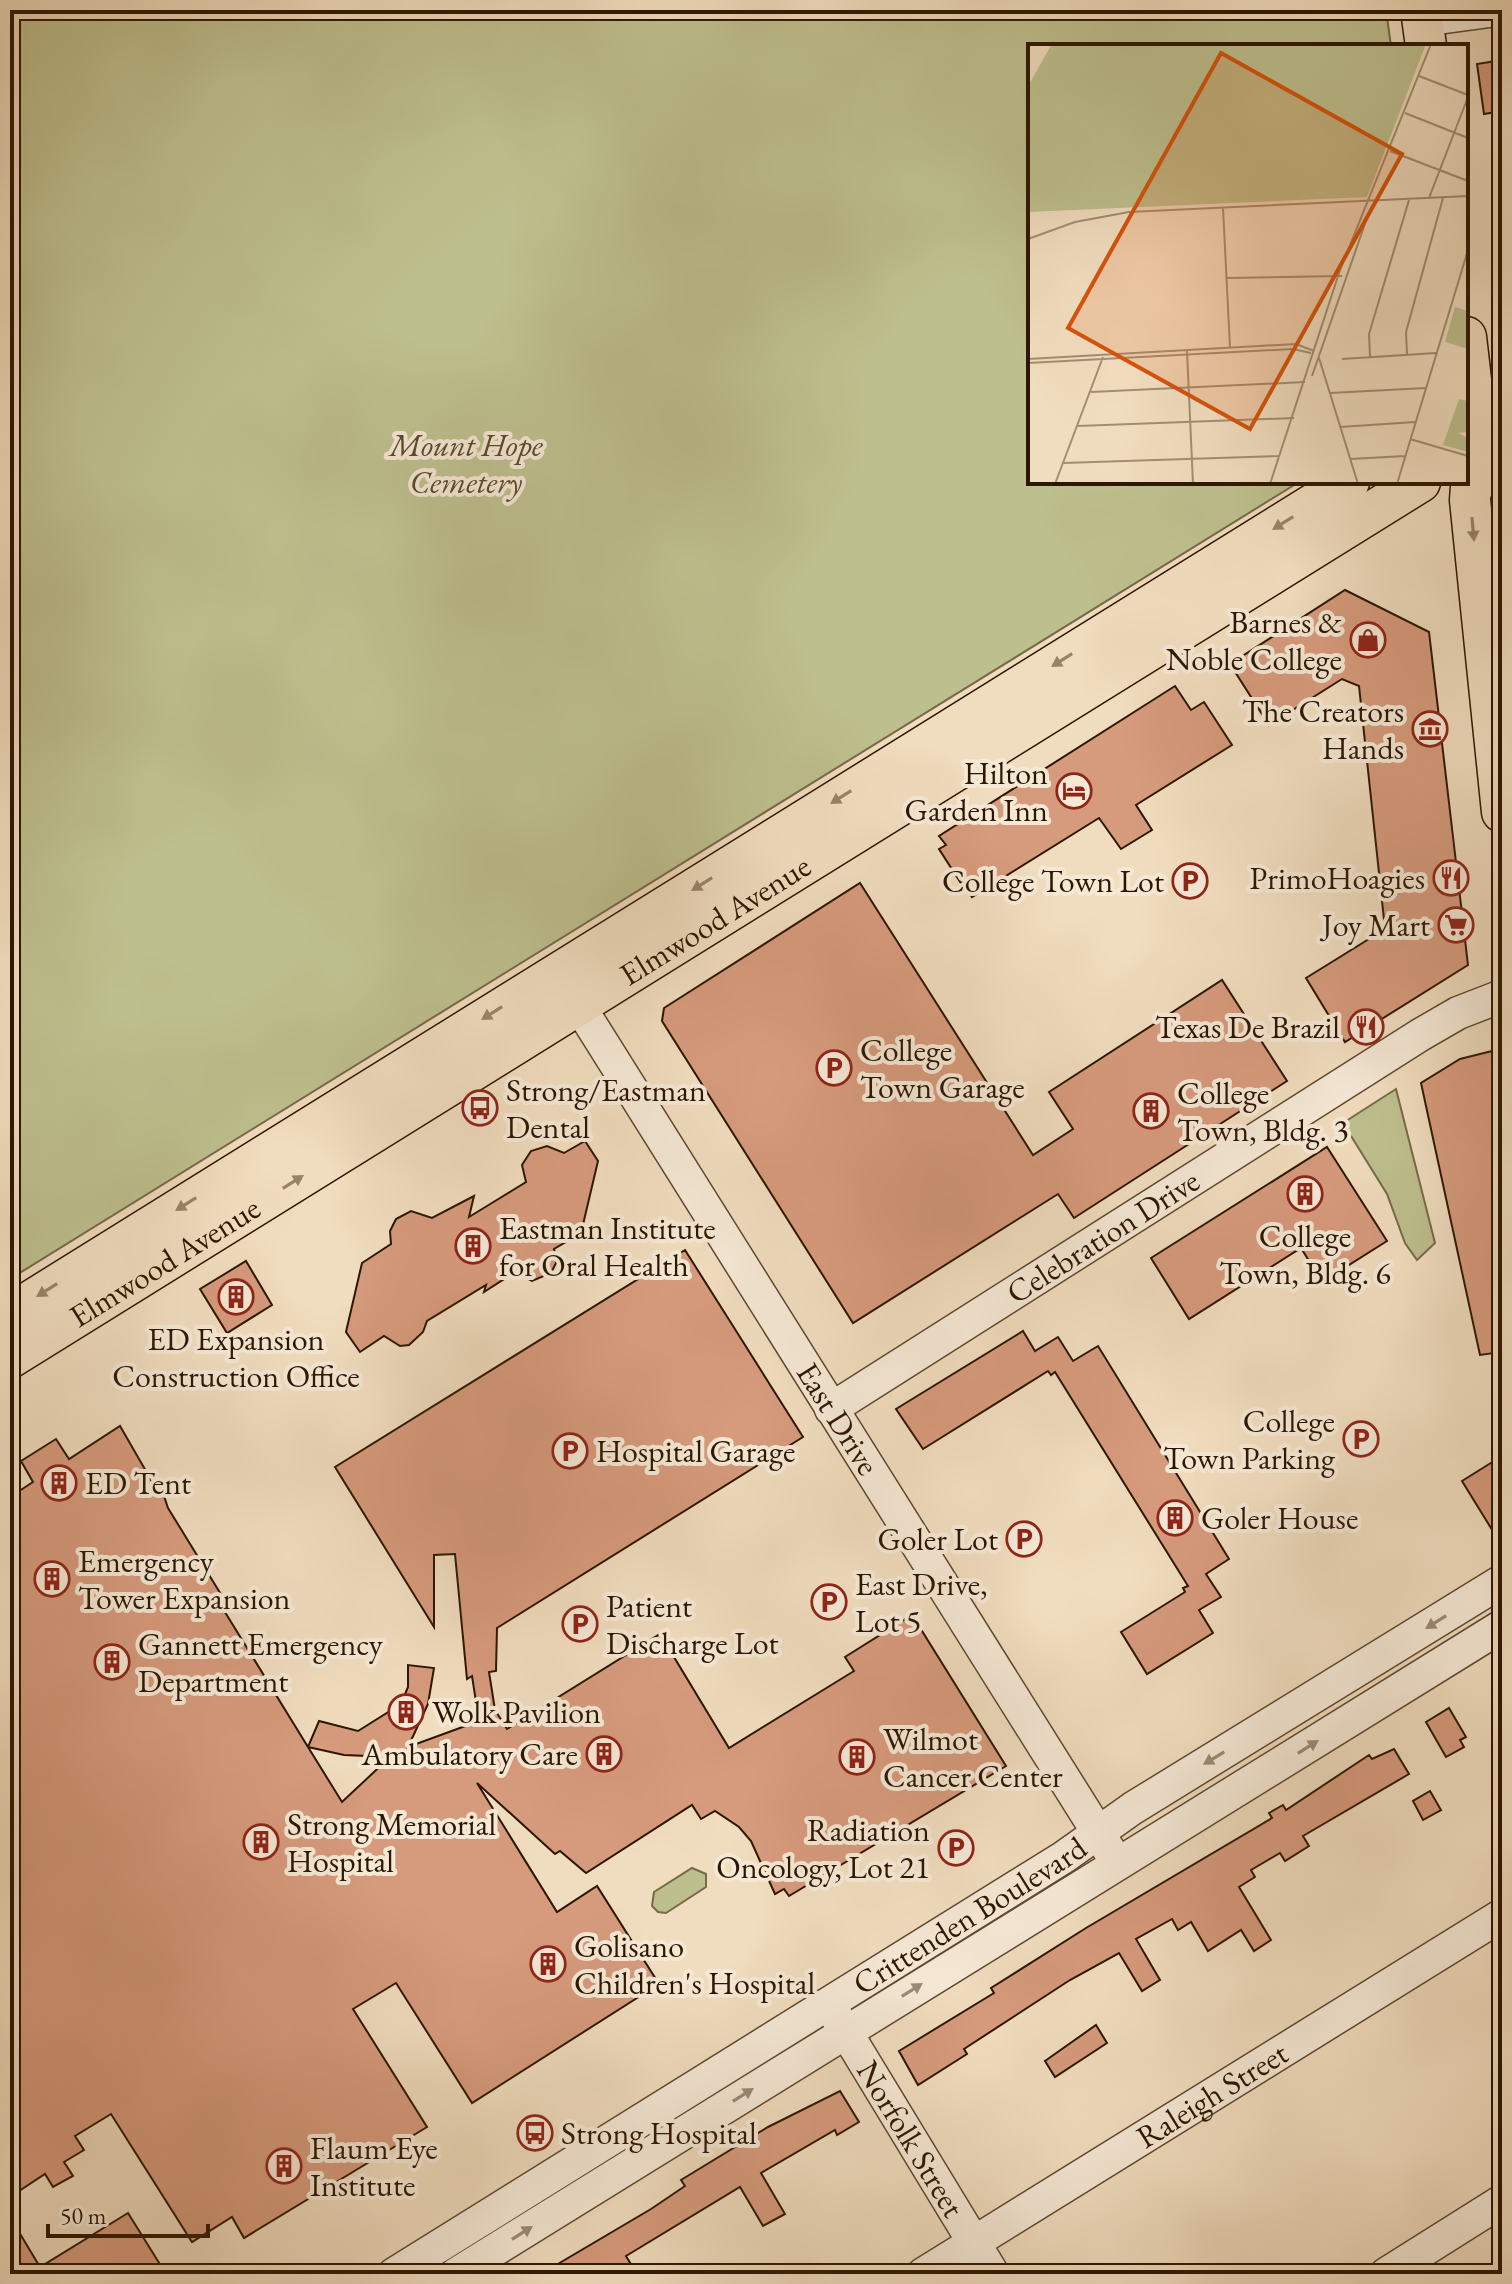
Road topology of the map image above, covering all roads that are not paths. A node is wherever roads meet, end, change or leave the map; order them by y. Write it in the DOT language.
graph roads {
  1 [pos="1497,10"];
  2 [pos="1423,25"];
  3 [pos="1468,352"];
  4 [pos="1478,425"];
  5 [pos="1502,480"];
  6 [pos="1346,484"];
  7 [pos="1417,484"];
  8 [pos="1502,812"];
  9 [pos="568,988"];
  10 [pos="1502,996"];
  11 [pos="10,1314"];
  12 [pos="10,1358"];
  13 [pos="831,1409"];
  14 [pos="1502,1581"];
  15 [pos="1502,1626"];
  16 [pos="1340,1681"];
  17 [pos="1360,1714"];
  18 [pos="1098,1833"];
  19 [pos="1116,1863"];
  20 [pos="1502,1915"];
  21 [pos="829,2004"];
  22 [pos="846,2031"];
  23 [pos="1502,2201"];
  24 [pos="974,2243"];
  25 [pos="394,2274"];
  26 [pos="456,2274"];
  27 [pos="923,2274"];
  28 [pos="993,2274"];
  29 [pos="1386,2274"];
  1 -- 2 [label="street"];
  3 -- 4 [label="main road"];
  4 -- 5 [label="main road"];
  4 -- 8 [label="main road, one-way"];
  6 -- 9 [label="main road, Elmwood Avenue, one-way"];
  7 -- 9 [label="main road, Elmwood Avenue"];
  9 -- 11 [label="main road, Elmwood Avenue, one-way"];
  12 -- 9 [label="main road, Elmwood Avenue, one-way"];
  9 -- 13 [label="street, East Drive"];
  10 -- 13 [label="street, Celebration Drive"];
  13 -- 18 [label="street, East Drive"];
  14 -- 16 [label="street, Crittenden Boulevard, one-way"];
  15 -- 17 [label="street, Crittenden Boulevard"];
  16 -- 17 [label="street"];
  16 -- 18 [label="street, Crittenden Boulevard, one-way"];
  19 -- 17 [label="street, Crittenden Boulevard, one-way"];
  18 -- 19 [label="street, East Drive"];
  18 -- 21 [label="street, Crittenden Boulevard"];
  22 -- 19 [label="street, Crittenden Boulevard, one-way"];
  20 -- 24 [label="street, Raleigh Street"];
  21 -- 22 [label="street, Norfolk Street"];
  21 -- 25 [label="street, Crittenden Boulevard"];
  22 -- 24 [label="street, Norfolk Street"];
  26 -- 22 [label="street, Crittenden Boulevard, one-way"];
  23 -- 29 [label="street"];
  24 -- 27 [label="street, Raleigh Street"];
  24 -- 28 [label="street, Norfolk Street"];
}
